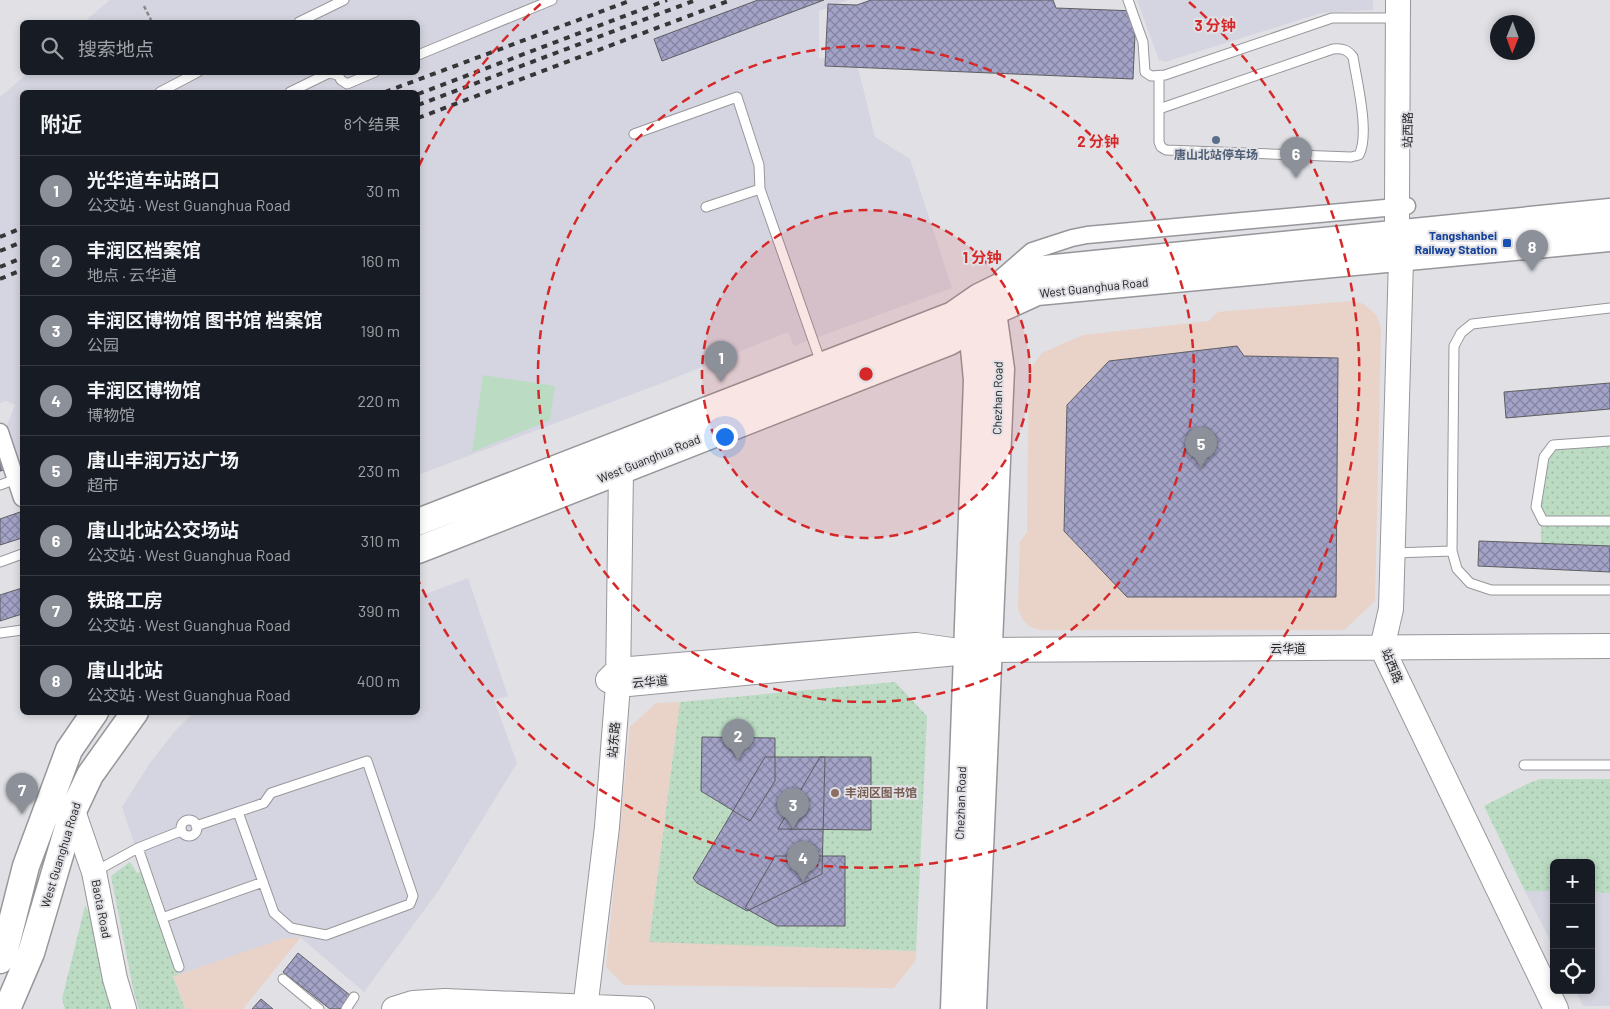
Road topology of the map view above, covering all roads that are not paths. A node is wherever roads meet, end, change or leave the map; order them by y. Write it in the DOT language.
graph roads {
  1 [pos="344,0"];
  2 [pos="552,0"];
  3 [pos="1128,0"];
  4 [pos="1404,9"];
  5 [pos="303,20"];
  6 [pos="420,53"];
  7 [pos="192,75"];
  8 [pos="325,75"];
  9 [pos="338,75"];
  10 [pos="368,75"];
  11 [pos="1159,76"];
  12 [pos="164,90"];
  13 [pos="294,90"];
  14 [pos="1159,109"];
  15 [pos="634,134"];
  16 [pos="760,189"];
  17 [pos="706,206"];
  18 [pos="1402,206"];
  19 [pos="1610,212"];
  20 [pos="1610,238"];
  21 [pos="1401,242"];
  22 [pos="986,305"];
  23 [pos="1610,308"];
  24 [pos="972,328"];
  25 [pos="822,365"];
  26 [pos="0,432"];
  27 [pos="1610,441"];
  28 [pos="572,462"];
  29 [pos="607,476"];
  30 [pos="16,479"];
  31 [pos="0,485"];
  32 [pos="20,492"];
  33 [pos="1610,520"];
  34 [pos="420,521"];
  35 [pos="420,549"];
  36 [pos="1452,551"];
  37 [pos="1393,553"];
  38 [pos="20,555"];
  39 [pos="0,562"];
  40 [pos="1610,590"];
  41 [pos="20,630"];
  42 [pos="0,633"];
  43 [pos="1610,646"];
  44 [pos="1382,648"];
  45 [pos="978,651"];
  46 [pos="615,678"];
  47 [pos="94,715"];
  48 [pos="133,715"];
  49 [pos="1524,765"];
  50 [pos="1610,765"];
  51 [pos="73,811"];
  52 [pos="238,812"];
  53 [pos="138,848"];
  54 [pos="94,872"];
  55 [pos="263,882"];
  56 [pos="162,918"];
  57 [pos="0,960"];
  58 [pos="179,967"];
  59 [pos="283,979"];
  60 [pos="354,997"];
  61 [pos="579,1008"];
  62 [pos="7,1009"];
  63 [pos="124,1009"];
  64 [pos="319,1009"];
  65 [pos="346,1009"];
  66 [pos="394,1009"];
  67 [pos="642,1009"];
  68 [pos="954,1009"];
  69 [pos="973,1009"];
  70 [pos="1556,1009"];
  1 -- 5 [label="lane"];
  2 -- 6 [label="lane"];
  3 -- 11 [label="lane"];
  4 -- 11 [label="lane"];
  4 -- 18 [label="street, 站西路"];
  7 -- 12 [label="lane"];
  8 -- 13 [label="lane"];
  9 -- 10 [label="lane"];
  11 -- 14 [label="lane"];
  14 -- 14 [label="lane"];
  15 -- 16 [label="lane"];
  16 -- 17 [label="lane"];
  16 -- 25 [label="lane"];
  18 -- 21 [label="street, 站西路"];
  18 -- 22 [label="street"];
  19 -- 21 [label="main road, West Guanghua Road"];
  20 -- 21 [label="main road, West Guanghua Road"];
  21 -- 22 [label="main road, West Guanghua Road"];
  21 -- 37 [label="street, 站西路"];
  22 -- 24 [label="main road, West Guanghua Road"];
  22 -- 25 [label="main road, West Guanghua Road"];
  22 -- 45 [label="main road, Chezhan Road"];
  23 -- 36 [label="lane"];
  24 -- 29 [label="main road, West Guanghua Road"];
  24 -- 45 [label="main road, Chezhan Road"];
  25 -- 28 [label="main road, West Guanghua Road"];
  26 -- 30 [label="street"];
  27 -- 33 [label="lane"];
  28 -- 29 [label="main road"];
  28 -- 34 [label="main road, West Guanghua Road"];
  29 -- 35 [label="main road, West Guanghua Road"];
  29 -- 46 [label="street, 站东路"];
  30 -- 31 [label="lane"];
  30 -- 32 [label="street"];
  36 -- 37 [label="lane"];
  36 -- 40 [label="lane"];
  37 -- 44 [label="street, 站西路"];
  38 -- 39 [label="lane"];
  41 -- 42 [label="lane"];
  43 -- 44 [label="street, 云华道"];
  44 -- 45 [label="street, 云华道"];
  44 -- 70 [label="street, 站西路"];
  45 -- 46 [label="street, 云华道"];
  45 -- 68 [label="main road, Chezhan Road"];
  45 -- 69 [label="main road, Chezhan Road"];
  46 -- 61 [label="street, 站东路"];
  47 -- 57 [label="main road, West Guanghua Road"];
  48 -- 51 [label="main road, West Guanghua Road"];
  49 -- 50 [label="lane"];
  51 -- 54 [label="street, Baota Road"];
  51 -- 62 [label="main road, West Guanghua Road"];
  52 -- 53 [label="lane"];
  52 -- 55 [label="lane"];
  52 -- 55 [label="lane"];
  53 -- 54 [label="lane"];
  53 -- 56 [label="lane"];
  54 -- 63 [label="street, Baota Road"];
  55 -- 56 [label="lane"];
  56 -- 58 [label="lane"];
  59 -- 64 [label="lane"];
  60 -- 65 [label="lane"];
  61 -- 66 [label="street"];
  61 -- 67 [label="street"];
}
